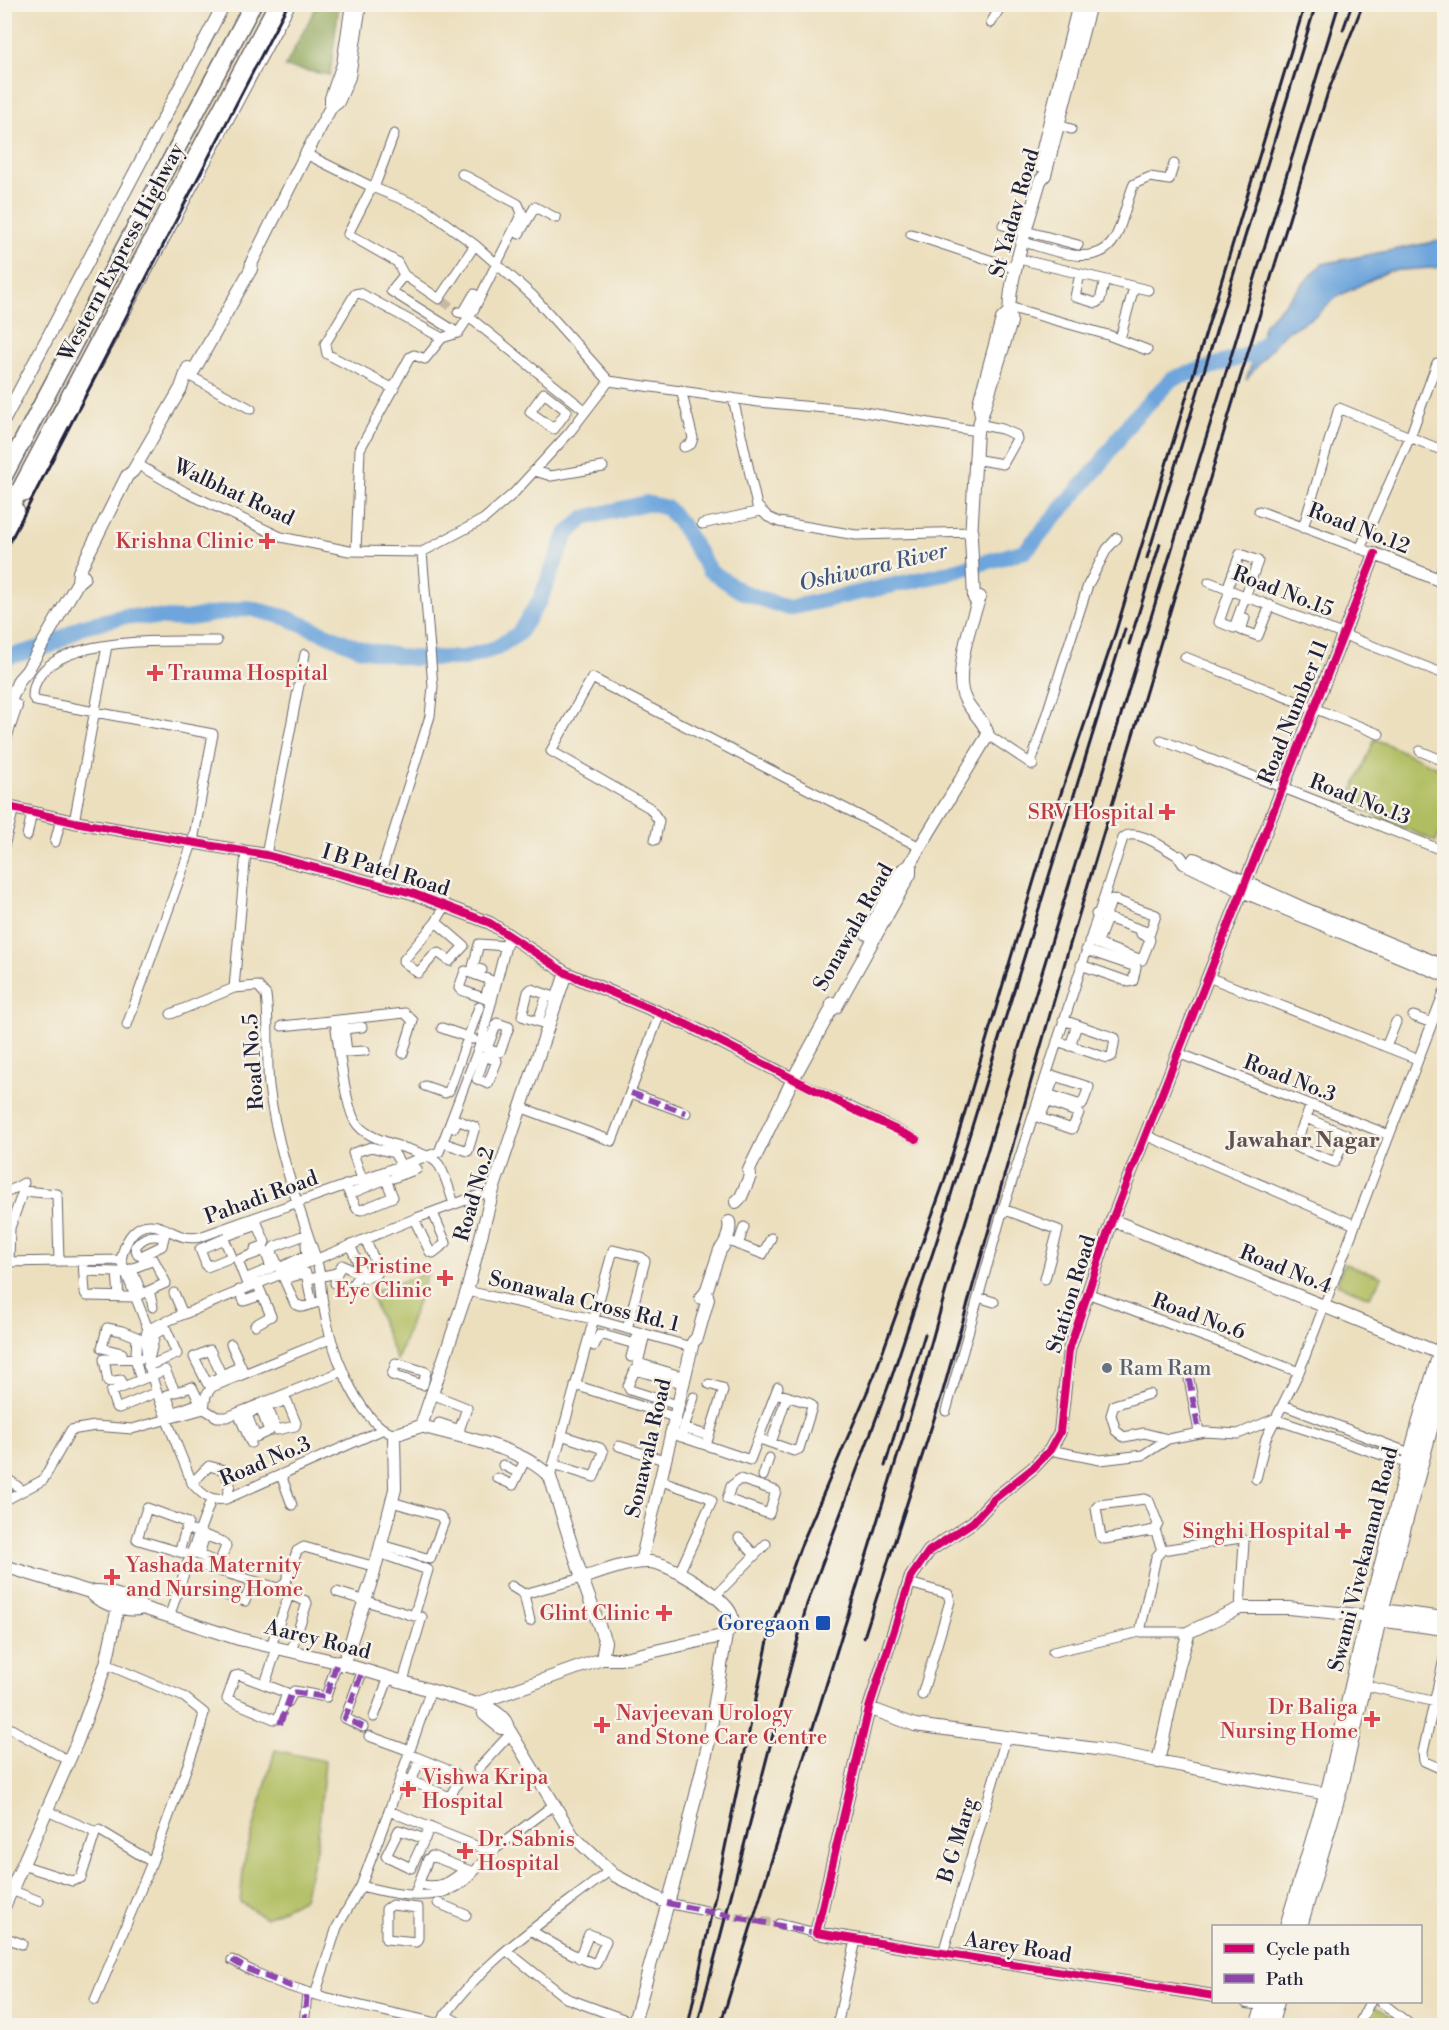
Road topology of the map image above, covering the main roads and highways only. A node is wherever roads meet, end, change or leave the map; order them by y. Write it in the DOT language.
graph roads {
  1 [pos="253,4"];
  2 [pos="277,4"];
  3 [pos="4,476"];
  4 [pos="4,520"];
  5 [pos="1443,1350"];
  6 [pos="1444,1378"];
  7 [pos="1440,1412"];
  8 [pos="1372,1614"];
  9 [pos="1287,1925"];
  10 [pos="1300,1925"];
  11 [pos="1271,2003"];
  12 [pos="1257,2025"];
  13 [pos="1270,2025"];
  1 -- 3 [label="highway, Western Express Highway"];
  2 -- 4 [label="highway, Western Express Highway"];
  5 -- 8 [label="main road, Swami Vivekanand Road"];
  6 -- 7 [label="main road, Swami Vivekanand Road"];
  7 -- 8 [label="main road, Swami Vivekanand Road"];
  8 -- 9 [label="main road, Swami Vivekanand Road"];
  8 -- 10 [label="main road, Swami Vivekanand Road"];
  11 -- 12 [label="main road"];
  11 -- 13 [label="main road"];
}
